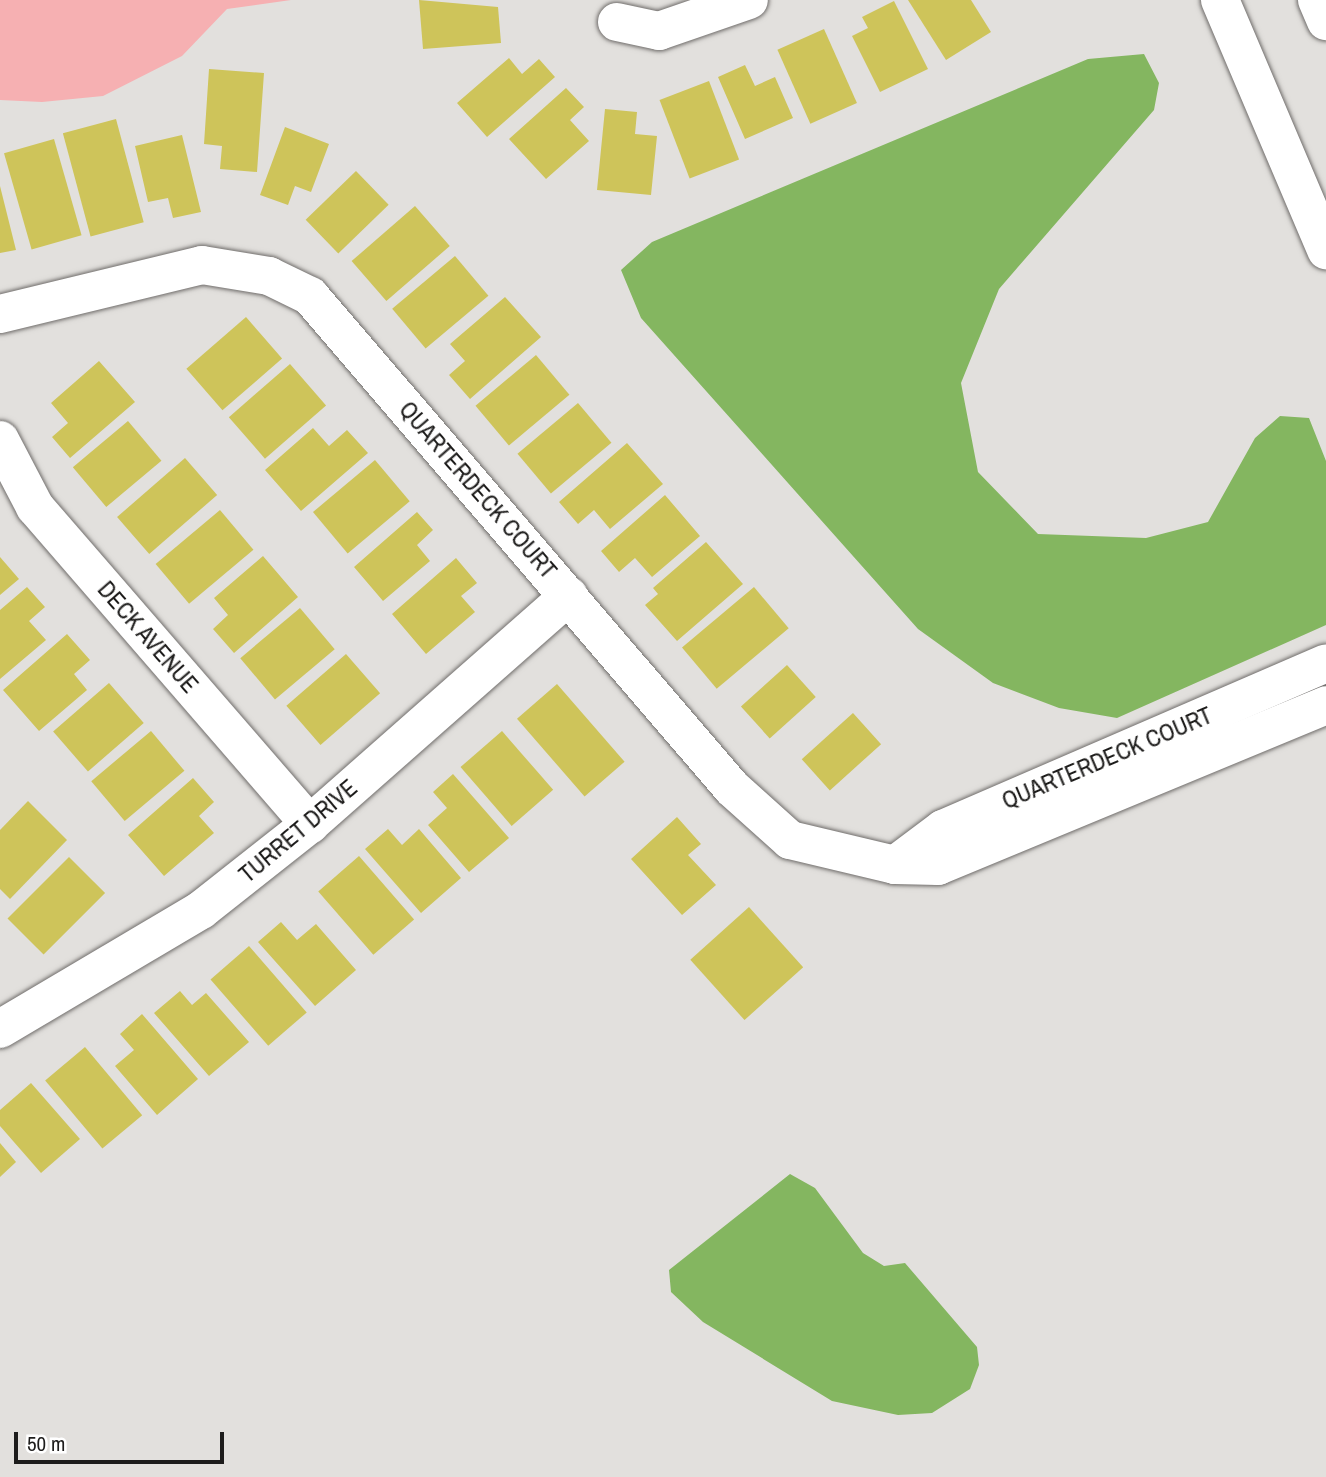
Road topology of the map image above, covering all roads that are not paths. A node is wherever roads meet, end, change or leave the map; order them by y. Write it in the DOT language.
graph roads {
  1 [pos="749,0"];
  2 [pos="1220,0"];
  3 [pos="1317,0"];
  4 [pos="1326,21"];
  5 [pos="617,22"];
  6 [pos="1326,250"];
  7 [pos="0,314"];
  8 [pos="0,440"];
  9 [pos="569,596"];
  10 [pos="1326,663"];
  11 [pos="1326,705"];
  12 [pos="1204,735"];
  13 [pos="310,824"];
  14 [pos="0,1029"];
  1 -- 5 [label="street"];
  2 -- 6 [label="street"];
  3 -- 4 [label="street"];
  7 -- 9 [label="street, QUARTERDECK COURT"];
  8 -- 13 [label="street, DECK AVENUE"];
  9 -- 12 [label="street, QUARTERDECK COURT"];
  9 -- 13 [label="street, TURRET DRIVE"];
  10 -- 12 [label="street, QUARTERDECK COURT"];
  11 -- 12 [label="street, QUARTERDECK COURT"];
  13 -- 14 [label="street, TURRET DRIVE"];
}
